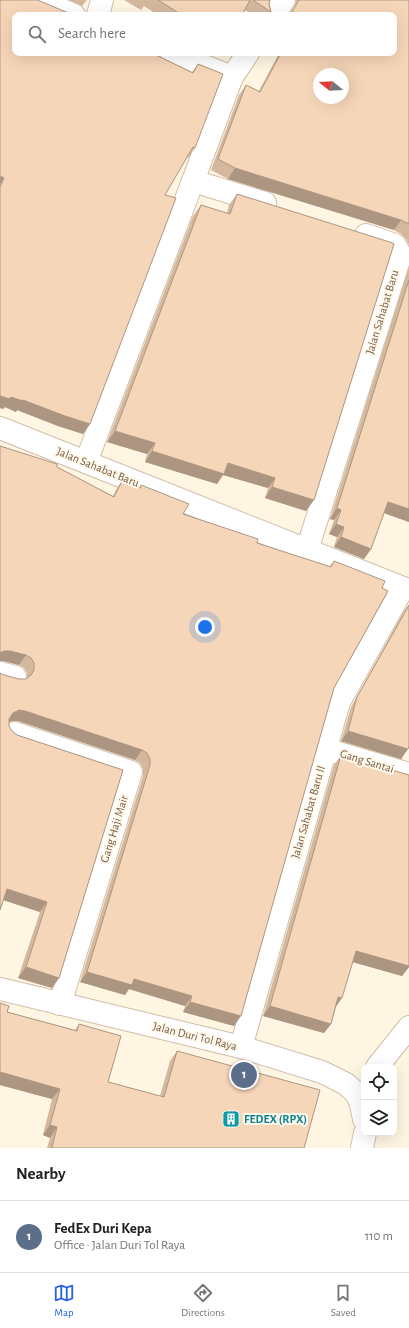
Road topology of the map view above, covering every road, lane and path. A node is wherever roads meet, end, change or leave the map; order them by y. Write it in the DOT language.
graph roads {
  1 [pos="38,0"];
  2 [pos="102,0"];
  3 [pos="284,0"];
  4 [pos="67,12"];
  5 [pos="99,12"];
  6 [pos="276,12"];
  7 [pos="179,56"];
  8 [pos="246,56"];
  9 [pos="232,77"];
  10 [pos="193,181"];
  11 [pos="284,209"];
  12 [pos="344,228"];
  13 [pos="0,428"];
  14 [pos="86,462"];
  15 [pos="307,550"];
  16 [pos="406,587"];
  17 [pos="14,733"];
  18 [pos="325,749"];
  19 [pos="409,774"];
  20 [pos="0,989"];
  21 [pos="60,1004"];
  22 [pos="409,1027"];
  23 [pos="241,1047"];
  24 [pos="379,1064"];
  25 [pos="360,1088"];
  26 [pos="361,1104"];
  27 [pos="364,1136"];
  28 [pos="362,1148"];
  1 -- 4 [label="street"];
  2 -- 5 [label="street"];
  3 -- 6 [label="street"];
  7 -- 9 [label="street"];
  8 -- 9 [label="street"];
  9 -- 10 [label="street"];
  10 -- 11 [label="street"];
  10 -- 14 [label="street"];
  12 -- 15 [label="street, Jalan Sahabat Baru"];
  13 -- 14 [label="street, Jalan Sahabat Baru"];
  14 -- 15 [label="street, Jalan Sahabat Baru"];
  15 -- 16 [label="street, Jalan Sahabat Baru"];
  16 -- 18 [label="street, Jalan Sahabat Baru II"];
  17 -- 21 [label="street, Gang Haji Mair"];
  18 -- 19 [label="street, Gang Santai"];
  18 -- 23 [label="street, Jalan Sahabat Baru II"];
  20 -- 21 [label="street, Jalan Duri Tol Raya"];
  21 -- 23 [label="street, Jalan Duri Tol Raya"];
  22 -- 24 [label="street"];
  23 -- 25 [label="street, Jalan Duri Tol Raya"];
  25 -- 26 [label="street, Jalan Duri Tol Raya"];
  27 -- 28 [label="street"];
}
